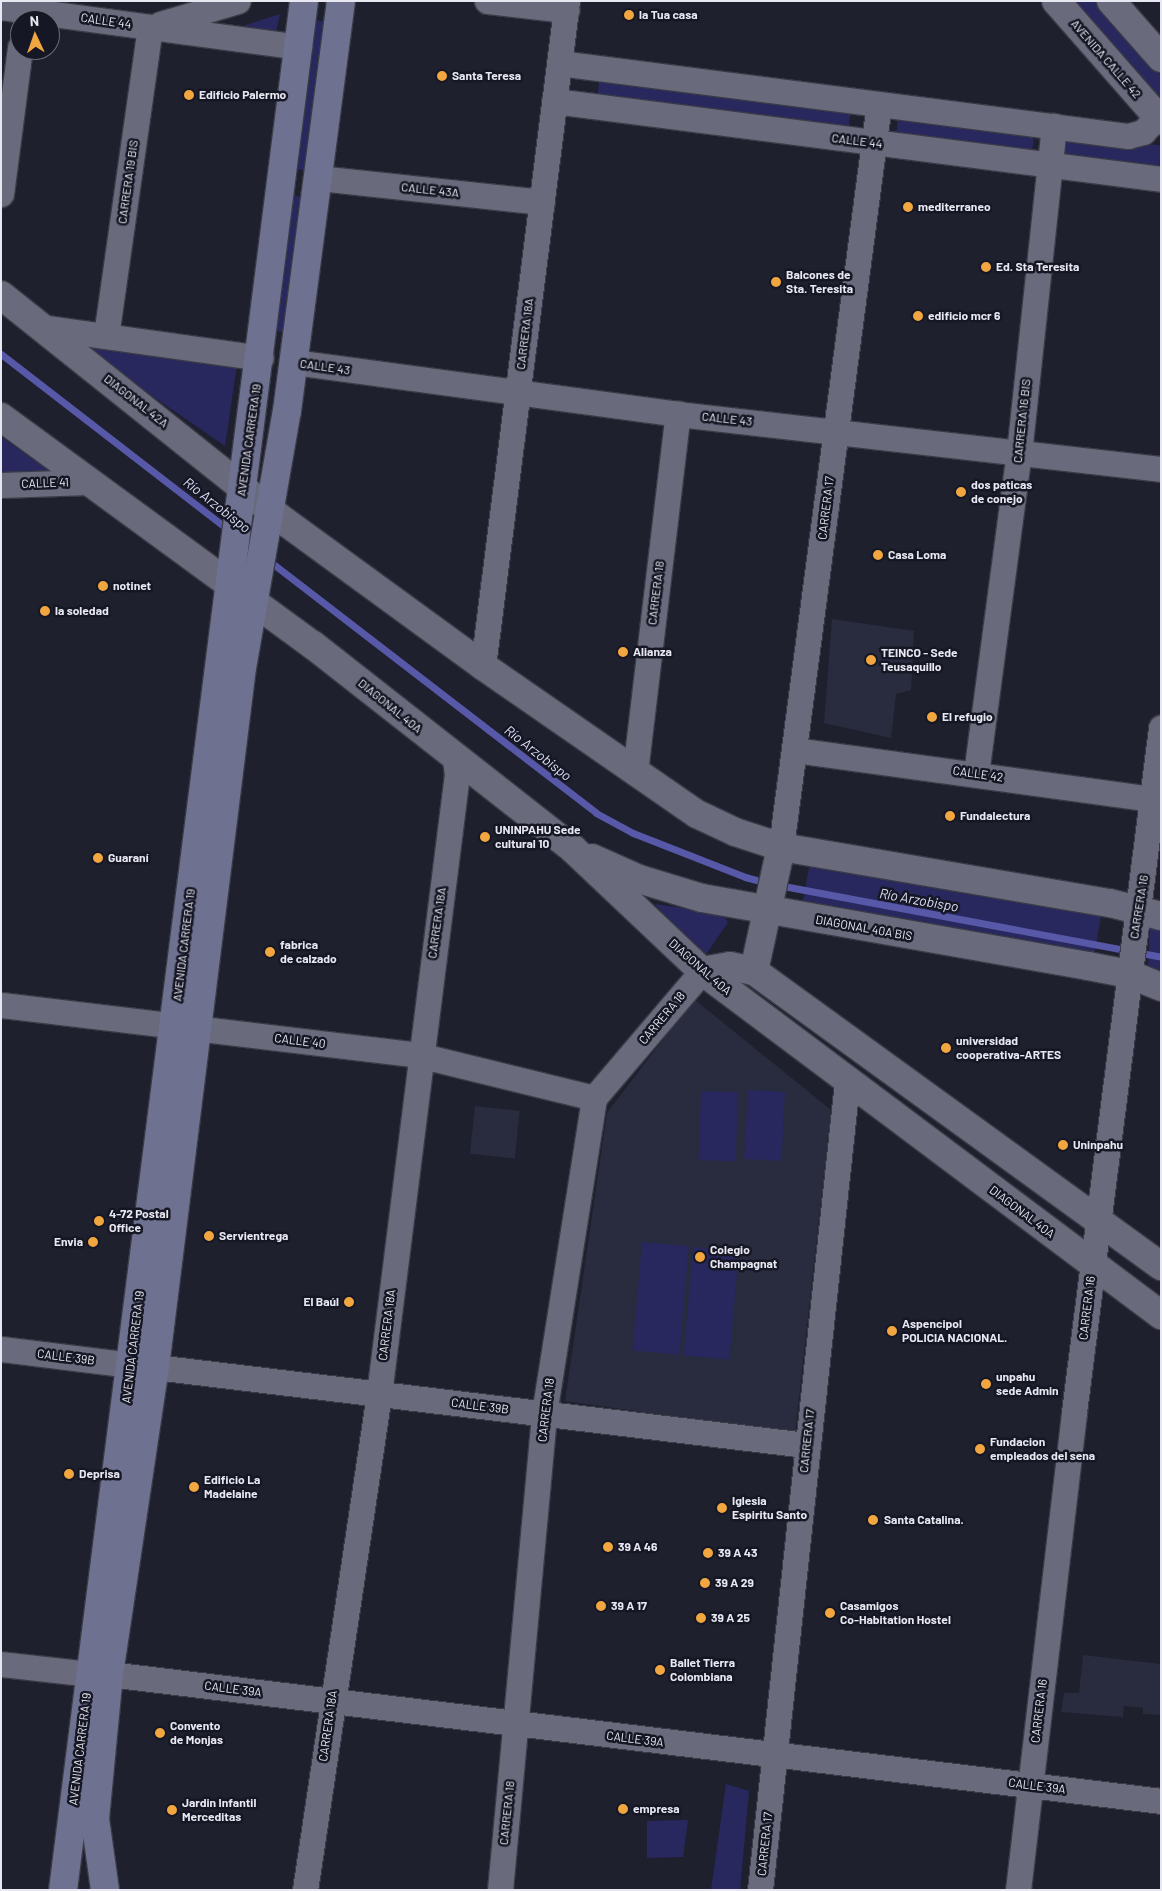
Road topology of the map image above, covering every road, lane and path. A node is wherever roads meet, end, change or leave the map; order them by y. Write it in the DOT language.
graph roads {
  1 [pos="238,1"];
  2 [pos="304,1"];
  3 [pos="341,1"];
  4 [pos="487,1"];
  5 [pos="1056,1"];
  6 [pos="1111,1"];
  7 [pos="566,6"];
  8 [pos="19,9"];
  9 [pos="150,27"];
  10 [pos="299,47"];
  11 [pos="1161,58"];
  12 [pos="18,60"];
  13 [pos="559,62"];
  14 [pos="554,101"];
  15 [pos="879,104"];
  16 [pos="1159,119"];
  17 [pos="1054,126"];
  18 [pos="872,142"];
  19 [pos="1050,166"];
  20 [pos="318,178"];
  21 [pos="1161,179"];
  22 [pos="1,194"];
  23 [pos="542,202"];
  24 [pos="1,295"];
  25 [pos="41,327"];
  26 [pos="106,336"];
  27 [pos="261,358"];
  28 [pos="294,362"];
  29 [pos="517,394"];
  30 [pos="678,414"];
  31 [pos="1,417"];
  32 [pos="836,432"];
  33 [pos="1019,453"];
  34 [pos="1161,469"];
  35 [pos="89,482"];
  36 [pos="1,485"];
  37 [pos="242,494"];
  38 [pos="269,516"];
  39 [pos="230,575"];
  40 [pos="255,593"];
  41 [pos="483,666"];
  42 [pos="1161,728"];
  43 [pos="795,750"];
  44 [pos="455,758"];
  45 [pos="635,772"];
  46 [pos="976,774"];
  47 [pos="1157,799"];
  48 [pos="573,849"];
  49 [pos="780,853"];
  50 [pos="770,907"];
  51 [pos="1145,914"];
  52 [pos="1130,970"];
  53 [pos="702,971"];
  54 [pos="754,971"];
  55 [pos="1161,986"];
  56 [pos="1,1005"];
  57 [pos="185,1027"];
  58 [pos="419,1055"];
  59 [pos="847,1082"];
  60 [pos="594,1098"];
  61 [pos="1098,1219"];
  62 [pos="1092,1265"];
  63 [pos="1161,1266"];
  64 [pos="1161,1315"];
  65 [pos="1,1349"];
  66 [pos="143,1366"];
  67 [pos="379,1394"];
  68 [pos="544,1414"];
  69 [pos="806,1446"];
  70 [pos="1,1664"];
  71 [pos="100,1674"];
  72 [pos="332,1702"];
  73 [pos="516,1724"];
  74 [pos="774,1756"];
  75 [pos="1030,1785"];
  76 [pos="1161,1801"];
  77 [pos="70,1827"];
  78 [pos="63,1890"];
  79 [pos="80,1890"];
  80 [pos="105,1890"];
  81 [pos="305,1890"];
  82 [pos="500,1890"];
  83 [pos="760,1890"];
  84 [pos="1018,1890"];
  1 -- 9 [label="street, CALLE 44"];
  2 -- 10 [label="main road, AVENIDA CARRERA 19"];
  3 -- 20 [label="main road, AVENIDA CARRERA 19"];
  4 -- 7 [label="street"];
  5 -- 16 [label="street, AVENIDA CALLE 42"];
  6 -- 11 [label="street"];
  7 -- 13 [label="street, CARRERA 18A"];
  8 -- 9 [label="street, CALLE 44"];
  9 -- 10 [label="street, CALLE 44"];
  9 -- 26 [label="street, CARRERA 19 BIS"];
  10 -- 27 [label="main road, AVENIDA CARRERA 19"];
  12 -- 22 [label="street"];
  13 -- 14 [label="street, CARRERA 18A"];
  13 -- 15 [label="street"];
  14 -- 18 [label="street, CALLE 44"];
  14 -- 23 [label="street, CARRERA 18A"];
  15 -- 17 [label="street"];
  15 -- 18 [label="street, CARRERA 17"];
  16 -- 17 [label="street"];
  17 -- 19 [label="street, CARRERA 16 BIS"];
  18 -- 19 [label="street, CALLE 44"];
  18 -- 32 [label="street, CARRERA 17"];
  19 -- 21 [label="street, CALLE 44"];
  19 -- 33 [label="street, CARRERA 16 BIS"];
  20 -- 23 [label="street, CALLE 43A"];
  20 -- 28 [label="main road, AVENIDA CARRERA 19"];
  23 -- 29 [label="street, CARRERA 18A"];
  24 -- 25 [label="street, DIAGONAL 42A"];
  25 -- 26 [label="street"];
  25 -- 37 [label="street, DIAGONAL 42A"];
  26 -- 27 [label="street"];
  27 -- 37 [label="main road, AVENIDA CARRERA 19"];
  28 -- 29 [label="street, CALLE 43"];
  28 -- 38 [label="main road, AVENIDA CARRERA 19"];
  29 -- 30 [label="street, CALLE 43"];
  29 -- 41 [label="street, CARRERA 18A"];
  30 -- 32 [label="street, CALLE 43"];
  30 -- 45 [label="street, CARRERA 18"];
  31 -- 35 [label="street"];
  32 -- 33 [label="street, CALLE 43"];
  32 -- 43 [label="street, CARRERA 17"];
  33 -- 34 [label="street, CALLE 43"];
  33 -- 46 [label="street, CARRERA 16 BIS"];
  35 -- 36 [label="street, CALLE 41"];
  35 -- 39 [label="street"];
  37 -- 38 [label="street, DIAGONAL 42A"];
  37 -- 39 [label="main road, AVENIDA CARRERA 19"];
  38 -- 40 [label="main road, AVENIDA CARRERA 19"];
  38 -- 41 [label="street"];
  39 -- 40 [label="street"];
  39 -- 57 [label="main road, AVENIDA CARRERA 19"];
  40 -- 44 [label="street, DIAGONAL 40A"];
  40 -- 57 [label="main road, AVENIDA CARRERA 19"];
  41 -- 45 [label="street"];
  42 -- 47 [label="street, CARRERA 16"];
  43 -- 46 [label="street, CALLE 42"];
  43 -- 49 [label="street, CARRERA 17"];
  44 -- 48 [label="street, DIAGONAL 40A"];
  44 -- 58 [label="street, CARRERA 18A"];
  45 -- 49 [label="street"];
  46 -- 47 [label="street, CALLE 42"];
  47 -- 51 [label="street, CARRERA 16"];
  48 -- 50 [label="street, DIAGONAL 40A BIS"];
  48 -- 53 [label="street, DIAGONAL 40A"];
  49 -- 50 [label="street, CARRERA 17"];
  49 -- 51 [label="street"];
  50 -- 52 [label="street, DIAGONAL 40A BIS"];
  50 -- 54 [label="street, CARRERA 17"];
  51 -- 52 [label="street, CARRERA 16"];
  52 -- 55 [label="street, DIAGONAL 40A BIS"];
  52 -- 61 [label="street, CARRERA 16"];
  53 -- 54 [label="street"];
  53 -- 59 [label="street, DIAGONAL 40A"];
  53 -- 60 [label="street, CARRERA 18"];
  54 -- 61 [label="street"];
  56 -- 57 [label="street, CALLE 40"];
  57 -- 58 [label="street, CALLE 40"];
  57 -- 66 [label="main road, AVENIDA CARRERA 19"];
  58 -- 60 [label="street, CALLE 40"];
  58 -- 67 [label="street, CARRERA 18A"];
  59 -- 62 [label="street, DIAGONAL 40A"];
  59 -- 69 [label="street, CARRERA 17"];
  60 -- 68 [label="street, CARRERA 18"];
  61 -- 62 [label="street, CARRERA 16"];
  61 -- 63 [label="street"];
  62 -- 64 [label="street, DIAGONAL 40A"];
  62 -- 75 [label="street, CARRERA 16"];
  65 -- 66 [label="street, CALLE 39B"];
  66 -- 67 [label="street, CALLE 39B"];
  66 -- 71 [label="main road, AVENIDA CARRERA 19"];
  67 -- 68 [label="street, CALLE 39B"];
  67 -- 72 [label="street, CARRERA 18A"];
  68 -- 69 [label="street, CALLE 39B"];
  68 -- 73 [label="street, CARRERA 18"];
  69 -- 74 [label="street, CARRERA 17"];
  70 -- 71 [label="street, CALLE 39A"];
  71 -- 72 [label="street, CALLE 39A"];
  71 -- 77 [label="main road, AVENIDA CARRERA 19"];
  71 -- 80 [label="main road, AVENIDA CARRERA 19"];
  72 -- 73 [label="street, CALLE 39A"];
  72 -- 81 [label="street, CARRERA 18A"];
  73 -- 74 [label="street, CALLE 39A"];
  73 -- 82 [label="street, CARRERA 18"];
  74 -- 75 [label="street, CALLE 39A"];
  74 -- 83 [label="street, CARRERA 17"];
  75 -- 76 [label="street, CALLE 39A"];
  75 -- 84 [label="street, CARRERA 16"];
  77 -- 78 [label="main road, AVENIDA CARRERA 19"];
  77 -- 79 [label="main road"];
}
